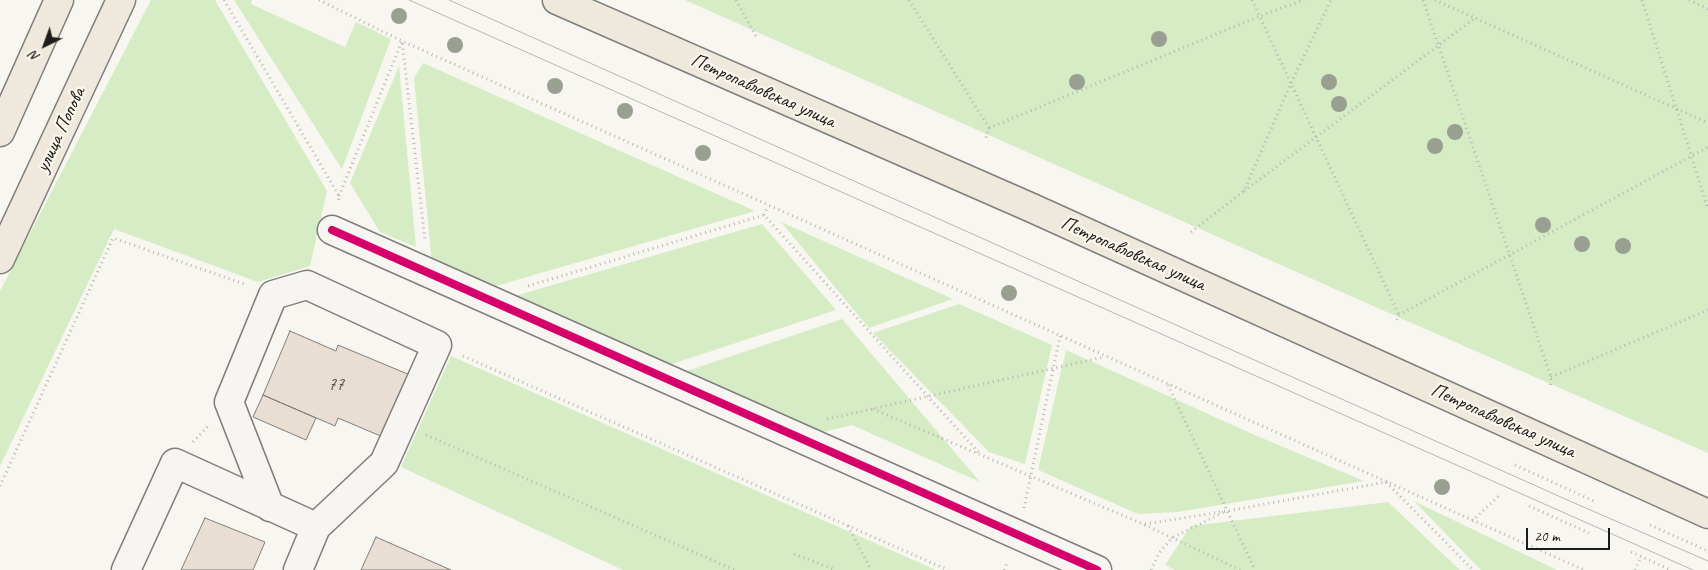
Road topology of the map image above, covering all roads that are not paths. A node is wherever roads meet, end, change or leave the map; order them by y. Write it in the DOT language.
graph roads {
  1 [pos="59,0"];
  2 [pos="120,0"];
  3 [pos="557,0"];
  4 [pos="0,132"];
  5 [pos="332,230"];
  6 [pos="0,259"];
  7 [pos="270,507"];
  8 [pos="1708,514"];
  9 [pos="316,527"];
  10 [pos="126,570"];
  11 [pos="298,570"];
  12 [pos="1097,570"];
  1 -- 4 [label="main road"];
  2 -- 6 [label="main road, улица Попова"];
  3 -- 8 [label="main road, Петропавловская улица"];
  5 -- 12 [label="street"];
  7 -- 9 [label="street"];
  7 -- 9 [label="street"];
  7 -- 10 [label="street"];
  9 -- 11 [label="street"];
}
